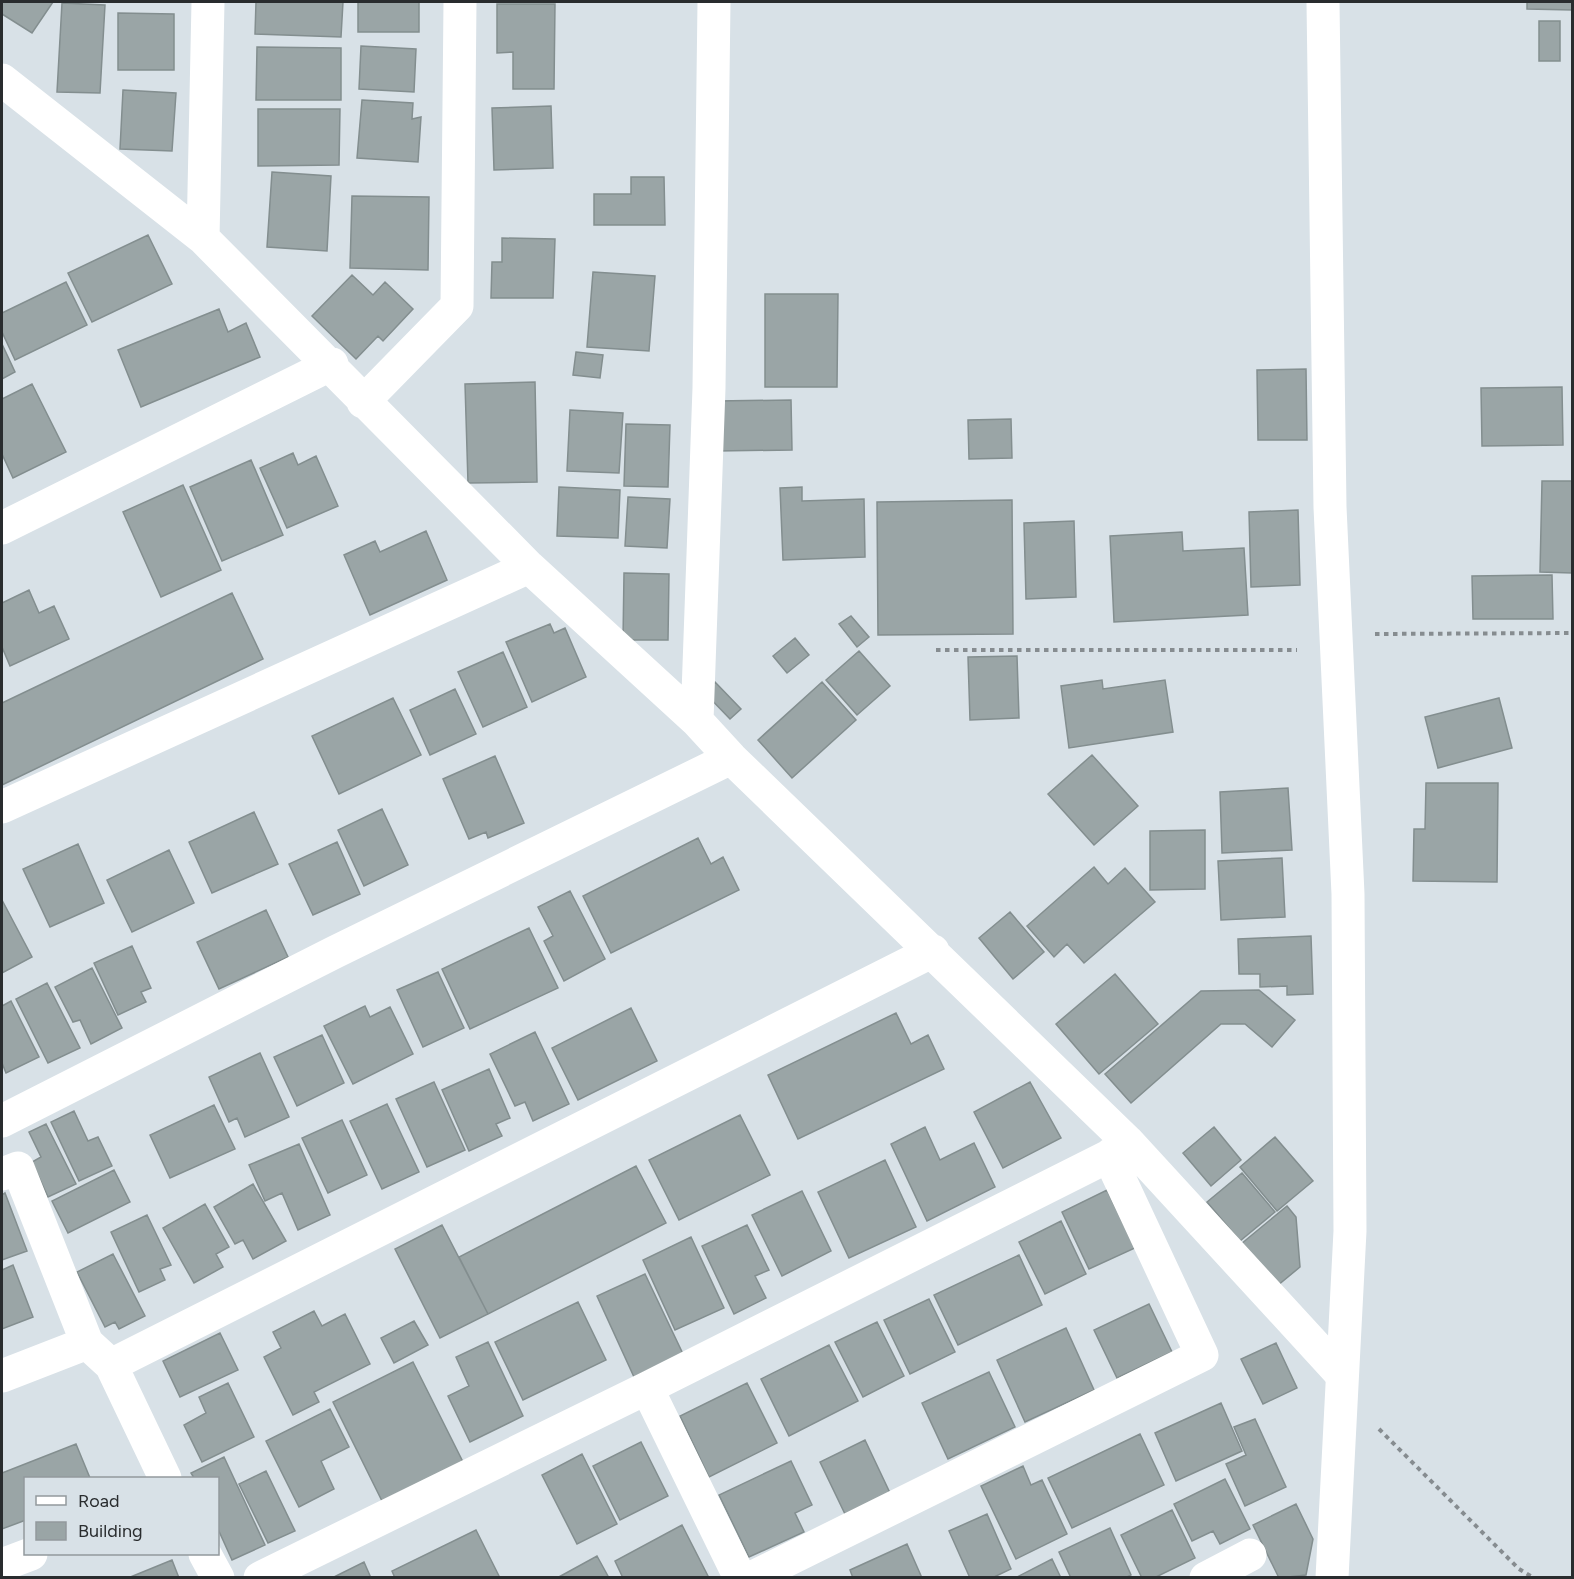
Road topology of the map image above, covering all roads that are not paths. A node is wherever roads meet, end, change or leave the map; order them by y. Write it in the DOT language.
graph roads {
  1 [pos="208,2"];
  2 [pos="460,2"];
  3 [pos="714,2"];
  4 [pos="1323,2"];
  5 [pos="2,80"];
  6 [pos="203,238"];
  7 [pos="332,364"];
  8 [pos="363,402"];
  9 [pos="2,528"];
  10 [pos="529,567"];
  11 [pos="697,721"];
  12 [pos="731,758"];
  13 [pos="2,807"];
  14 [pos="933,951"];
  15 [pos="2,1120"];
  16 [pos="1118,1148"];
  17 [pos="10,1171"];
  18 [pos="87,1343"];
  19 [pos="111,1365"];
  20 [pos="1341,1374"];
  21 [pos="2,1376"];
  22 [pos="646,1388"];
  23 [pos="164,1477"];
  24 [pos="28,1555"];
  25 [pos="206,1555"];
  26 [pos="1250,1555"];
  27 [pos="2,1565"];
  28 [pos="218,1578"];
  29 [pos="260,1578"];
  30 [pos="741,1578"];
  31 [pos="752,1578"];
  32 [pos="1206,1578"];
  33 [pos="1332,1578"];
  1 -- 6 [label="street"];
  2 -- 8 [label="street"];
  3 -- 11 [label="street"];
  4 -- 20 [label="street"];
  5 -- 6 [label="street"];
  6 -- 7 [label="street"];
  7 -- 8 [label="street"];
  7 -- 9 [label="street"];
  8 -- 10 [label="street"];
  10 -- 11 [label="street"];
  10 -- 13 [label="street"];
  11 -- 12 [label="street"];
  12 -- 14 [label="street"];
  12 -- 15 [label="street"];
  14 -- 16 [label="street"];
  14 -- 19 [label="street"];
  15 -- 17 [label="street"];
  16 -- 20 [label="street"];
  16 -- 22 [label="street"];
  16 -- 31 [label="street"];
  17 -- 18 [label="street"];
  18 -- 19 [label="street"];
  18 -- 21 [label="street"];
  19 -- 23 [label="street"];
  20 -- 33 [label="street"];
  22 -- 29 [label="street"];
  22 -- 30 [label="street"];
  24 -- 27 [label="street"];
  25 -- 28 [label="street"];
  26 -- 32 [label="street"];
}
